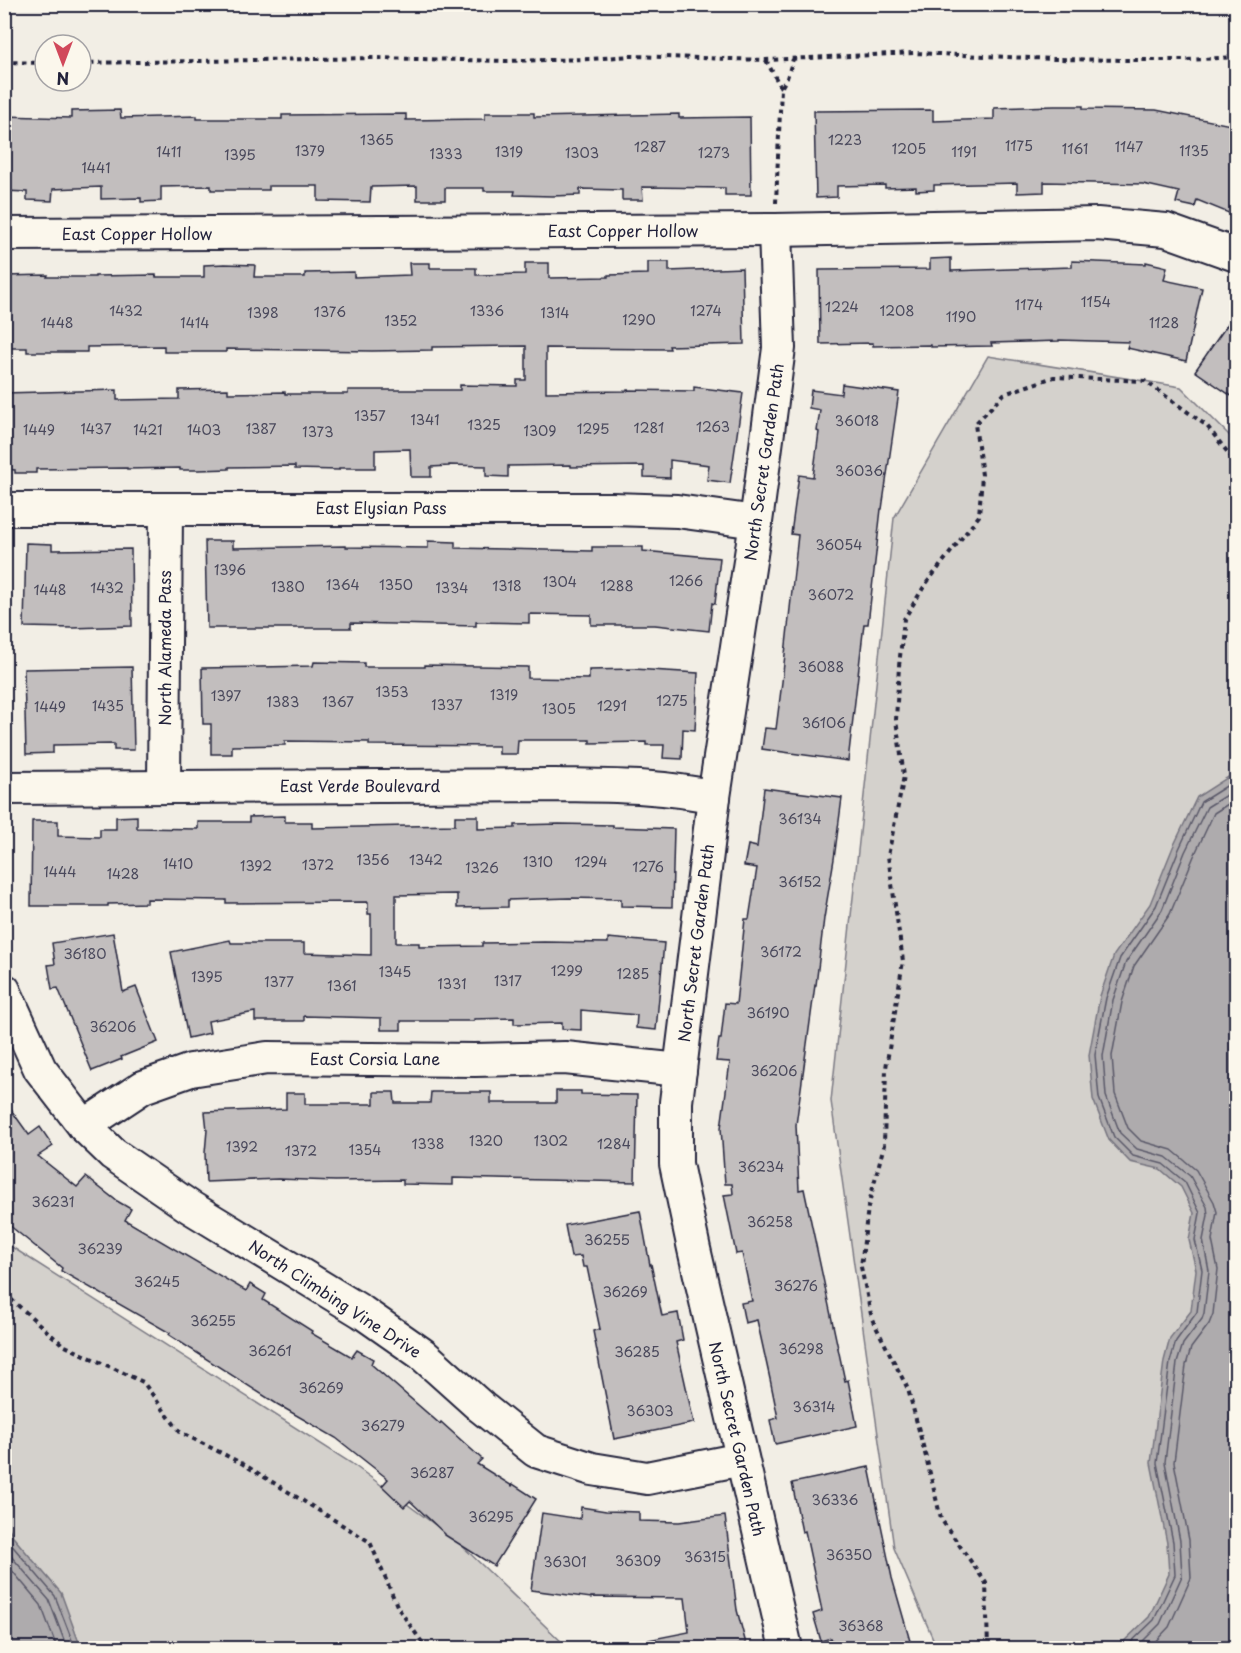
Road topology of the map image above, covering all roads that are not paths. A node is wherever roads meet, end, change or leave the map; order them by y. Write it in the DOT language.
graph roads {
  1 [pos="775,230"];
  2 [pos="4,234"];
  3 [pos="1236,255"];
  4 [pos="4,509"];
  5 [pos="166,509"];
  6 [pos="756,522"];
  7 [pos="164,787"];
  8 [pos="4,788"];
  9 [pos="714,797"];
  10 [pos="4,990"];
  11 [pos="680,1070"];
  12 [pos="84,1126"];
  13 [pos="742,1459"];
  14 [pos="786,1648"];
  1 -- 2 [label="street, East Copper Hollow"];
  1 -- 3 [label="street, East Copper Hollow"];
  1 -- 6 [label="street, North Secret Garden Path"];
  4 -- 5 [label="street, East Elysian Pass"];
  5 -- 6 [label="street, East Elysian Pass"];
  5 -- 7 [label="street, North Alameda Pass"];
  6 -- 9 [label="street, North Secret Garden Path"];
  7 -- 8 [label="street, East Verde Boulevard"];
  7 -- 9 [label="street, East Verde Boulevard"];
  9 -- 11 [label="street, North Secret Garden Path"];
  10 -- 12 [label="street, North Climbing Vine Drive"];
  11 -- 12 [label="street, East Corsia Lane"];
  11 -- 13 [label="street, North Secret Garden Path"];
  12 -- 13 [label="street, North Climbing Vine Drive"];
  13 -- 14 [label="street, North Secret Garden Path"];
}
